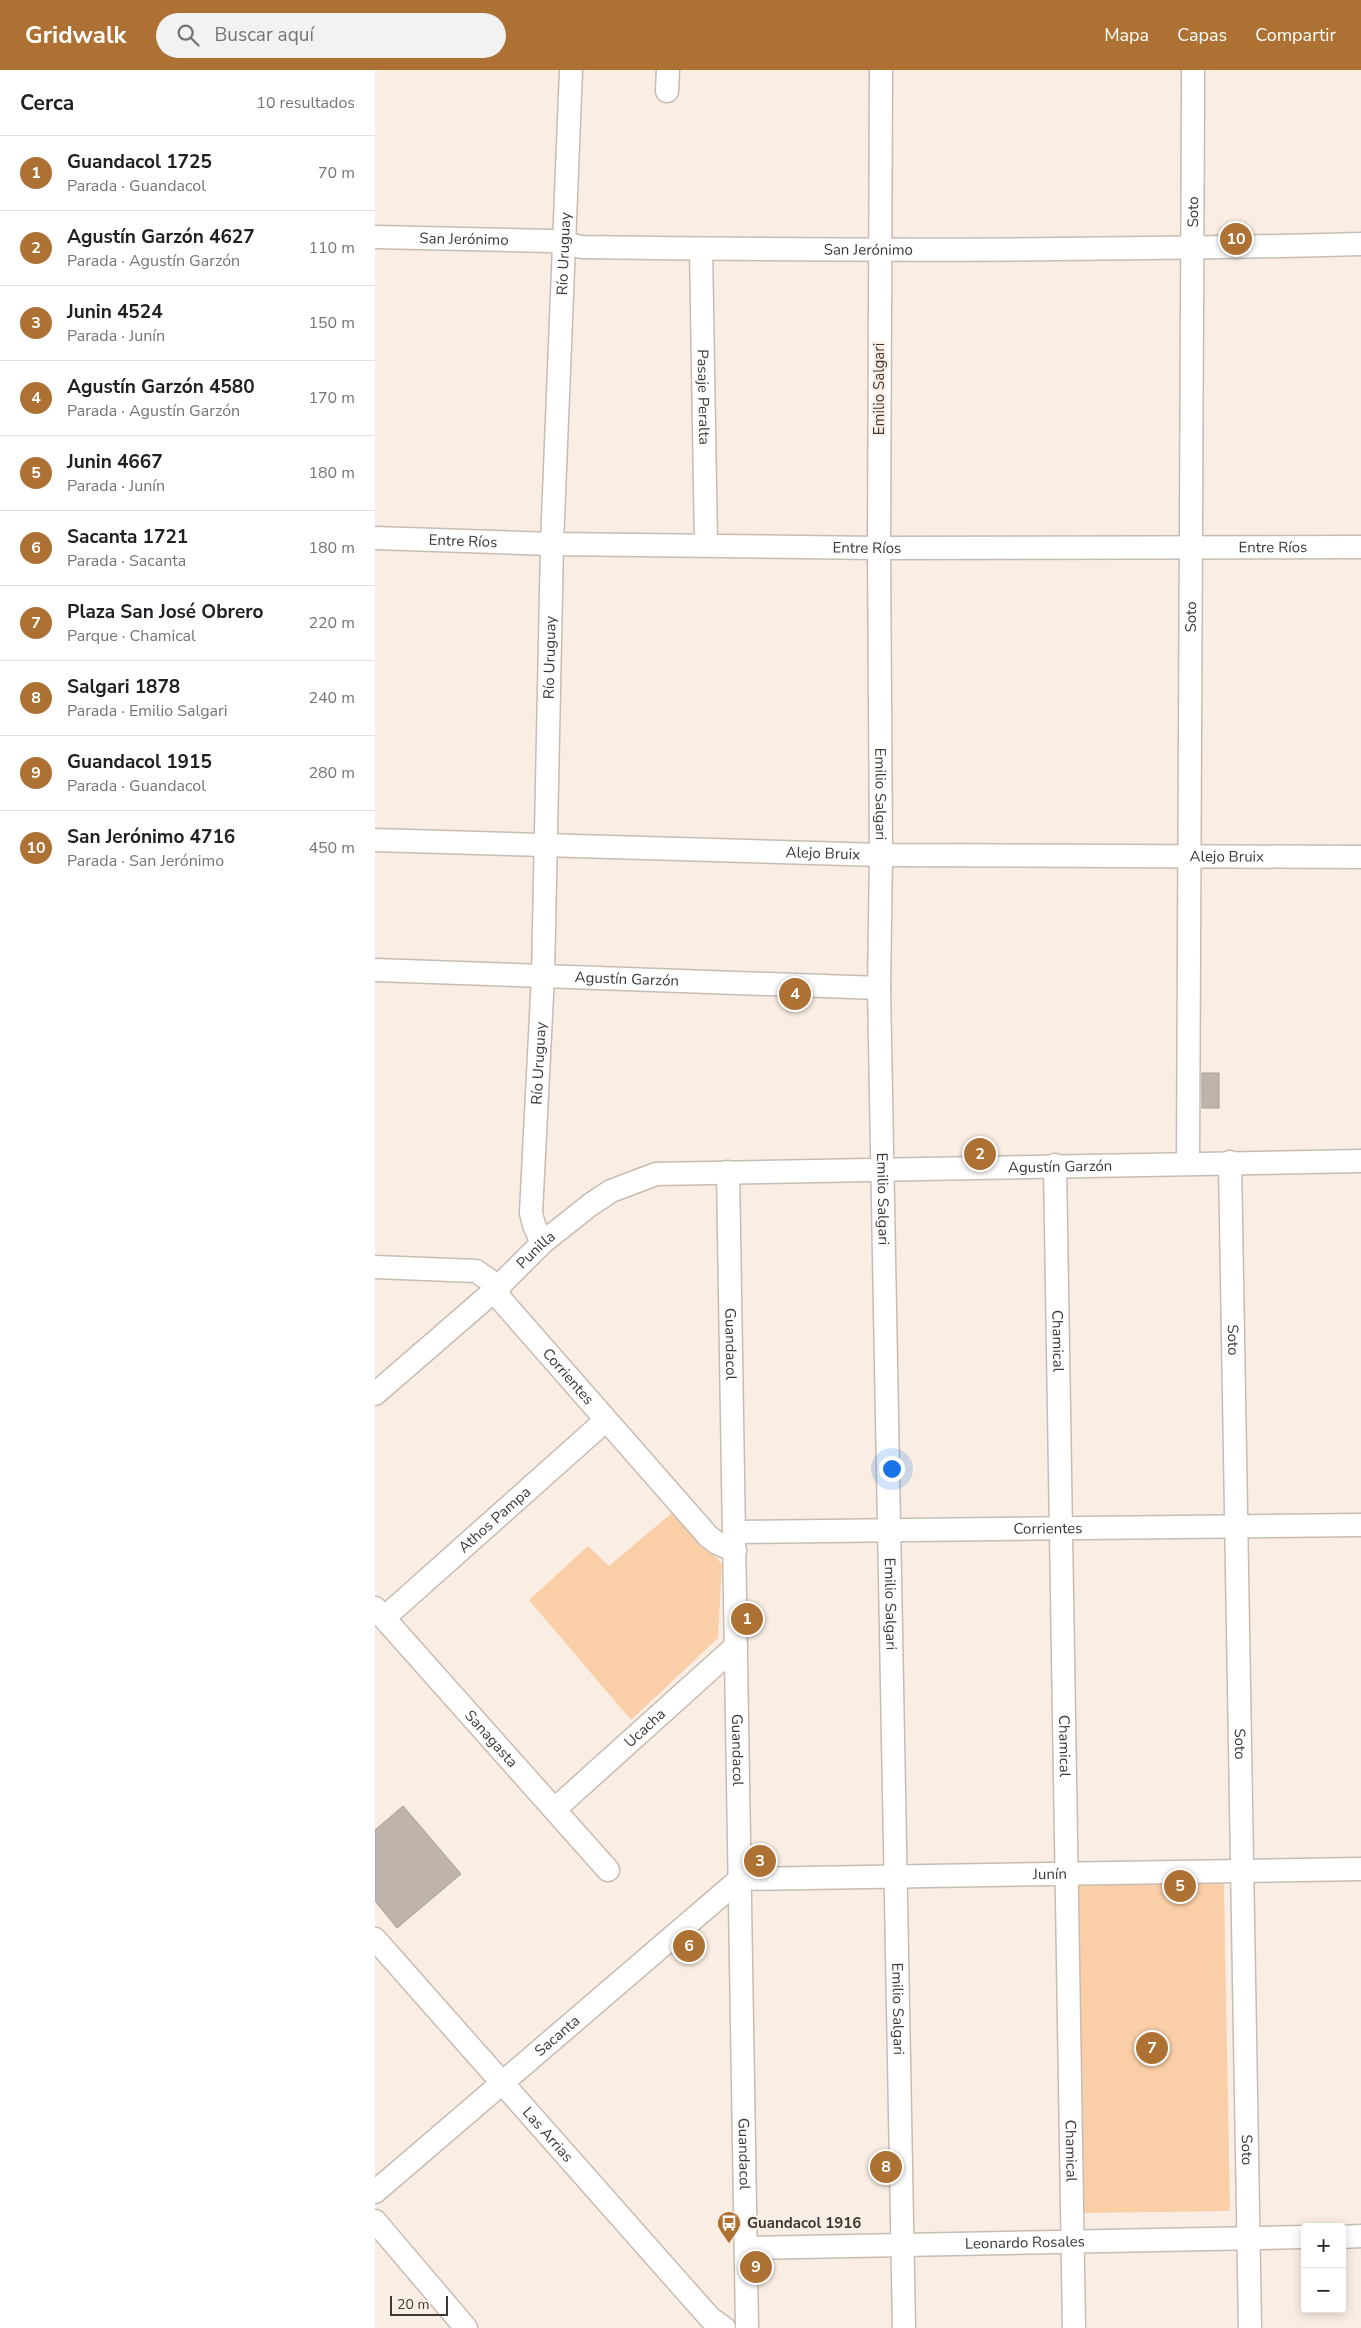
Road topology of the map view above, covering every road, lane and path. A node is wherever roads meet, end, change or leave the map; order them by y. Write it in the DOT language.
graph roads {
  1 [pos="571,70"];
  2 [pos="881,70"];
  3 [pos="1193,70"];
  4 [pos="375,237"];
  5 [pos="564,243"];
  6 [pos="1361,244"];
  7 [pos="701,249"];
  8 [pos="1194,249"];
  9 [pos="879,251"];
  10 [pos="375,538"];
  11 [pos="552,544"];
  12 [pos="706,545"];
  13 [pos="1193,546"];
  14 [pos="1361,547"];
  15 [pos="879,548"];
  16 [pos="375,840"];
  17 [pos="544,845"];
  18 [pos="881,855"];
  19 [pos="1188,857"];
  20 [pos="1361,857"];
  21 [pos="375,970"];
  22 [pos="543,976"];
  23 [pos="879,988"];
  24 [pos="1361,1161"];
  25 [pos="1230,1162"];
  26 [pos="1188,1163"];
  27 [pos="1055,1166"];
  28 [pos="883,1169"];
  29 [pos="728,1172"];
  30 [pos="542,1244"];
  31 [pos="375,1267"];
  32 [pos="495,1290"];
  33 [pos="375,1394"];
  34 [pos="605,1421"];
  35 [pos="1361,1525"];
  36 [pos="1236,1527"];
  37 [pos="1061,1529"];
  38 [pos="891,1531"];
  39 [pos="735,1542"];
  40 [pos="379,1613"];
  41 [pos="736,1646"];
  42 [pos="555,1809"];
  43 [pos="1361,1869"];
  44 [pos="608,1870"];
  45 [pos="1242,1871"];
  46 [pos="1066,1874"];
  47 [pos="896,1876"];
  48 [pos="740,1878"];
  49 [pos="375,1939"];
  50 [pos="501,2083"];
  51 [pos="375,2192"];
  52 [pos="375,2221"];
  53 [pos="1361,2236"];
  54 [pos="1346,2237"];
  55 [pos="1249,2238"];
  56 [pos="1301,2238"];
  57 [pos="1073,2242"];
  58 [pos="902,2245"];
  59 [pos="746,2248"];
  60 [pos="466,2328"];
  61 [pos="724,2328"];
  62 [pos="747,2328"];
  63 [pos="904,2328"];
  64 [pos="1074,2328"];
  65 [pos="1250,2328"];
  1 -- 5 [label="street, Río Uruguay"];
  2 -- 9 [label="street, Emilio Salgari"];
  3 -- 8 [label="street, Soto"];
  4 -- 5 [label="street, San Jerónimo"];
  5 -- 7 [label="street, San Jerónimo"];
  5 -- 11 [label="street, Río Uruguay"];
  6 -- 8 [label="street, San Jerónimo"];
  7 -- 9 [label="street, San Jerónimo"];
  7 -- 12 [label="street, Pasaje Peralta"];
  8 -- 9 [label="street, San Jerónimo"];
  8 -- 13 [label="street, Soto"];
  9 -- 15 [label="street, Emilio Salgari"];
  10 -- 11 [label="street, Entre Ríos"];
  11 -- 12 [label="street, Entre Ríos"];
  11 -- 17 [label="street, Río Uruguay"];
  12 -- 15 [label="street, Entre Ríos"];
  13 -- 14 [label="street, Entre Ríos"];
  13 -- 15 [label="street, Entre Ríos"];
  13 -- 19 [label="street, Soto"];
  15 -- 18 [label="street, Emilio Salgari"];
  16 -- 17 [label="street, Alejo Bruix"];
  17 -- 18 [label="street, Alejo Bruix"];
  17 -- 22 [label="street, Río Uruguay"];
  18 -- 19 [label="street, Alejo Bruix"];
  18 -- 23 [label="street, Emilio Salgari"];
  19 -- 20 [label="street, Alejo Bruix"];
  19 -- 26 [label="street, Soto"];
  21 -- 22 [label="street, Agustín Garzón"];
  22 -- 23 [label="street, Agustín Garzón"];
  22 -- 30 [label="street, Río Uruguay"];
  23 -- 28 [label="street, Emilio Salgari"];
  24 -- 25 [label="street, Agustín Garzón"];
  25 -- 26 [label="street, Agustín Garzón"];
  25 -- 36 [label="street, Soto"];
  26 -- 27 [label="street, Agustín Garzón"];
  27 -- 28 [label="street, Agustín Garzón"];
  27 -- 37 [label="street, Chamical"];
  28 -- 29 [label="street, Agustín Garzón"];
  28 -- 38 [label="street, Emilio Salgari"];
  29 -- 30 [label="street, Punilla"];
  29 -- 39 [label="street, Guandacol"];
  30 -- 32 [label="street, Punilla"];
  31 -- 32 [label="street, Corrientes"];
  32 -- 33 [label="street, Punilla"];
  32 -- 34 [label="street, Corrientes"];
  34 -- 39 [label="street, Corrientes"];
  34 -- 40 [label="street, Athos Pampa"];
  35 -- 36 [label="street, Corrientes"];
  36 -- 37 [label="street, Corrientes"];
  36 -- 45 [label="street, Soto"];
  37 -- 38 [label="street, Corrientes"];
  37 -- 46 [label="street, Chamical"];
  38 -- 39 [label="street, Corrientes"];
  38 -- 47 [label="street, Emilio Salgari"];
  39 -- 41 [label="street, Guandacol"];
  40 -- 42 [label="street, Sanagasta"];
  41 -- 42 [label="street, Ucacha"];
  41 -- 48 [label="street, Guandacol"];
  42 -- 44 [label="street, Sanagasta"];
  43 -- 45 [label="street, Junín"];
  45 -- 46 [label="street, Junín"];
  45 -- 55 [label="street, Soto"];
  46 -- 47 [label="street, Junín"];
  46 -- 57 [label="street, Chamical"];
  47 -- 48 [label="street, Junín"];
  47 -- 58 [label="street, Emilio Salgari"];
  48 -- 50 [label="street, Sacanta"];
  48 -- 59 [label="street, Guandacol"];
  49 -- 50 [label="street, Las Arrias"];
  50 -- 51 [label="street, Sacanta"];
  50 -- 61 [label="street, Las Arrias"];
  52 -- 60 [label="street"];
  53 -- 54 [label="street"];
  55 -- 56 [label="street, Leonardo Rosales"];
  55 -- 57 [label="street, Leonardo Rosales"];
  55 -- 65 [label="street, Soto"];
  57 -- 58 [label="street, Leonardo Rosales"];
  57 -- 64 [label="street, Chamical"];
  58 -- 59 [label="street, Leonardo Rosales"];
  58 -- 63 [label="street, Emilio Salgari"];
  59 -- 62 [label="street, Guandacol"];
}
